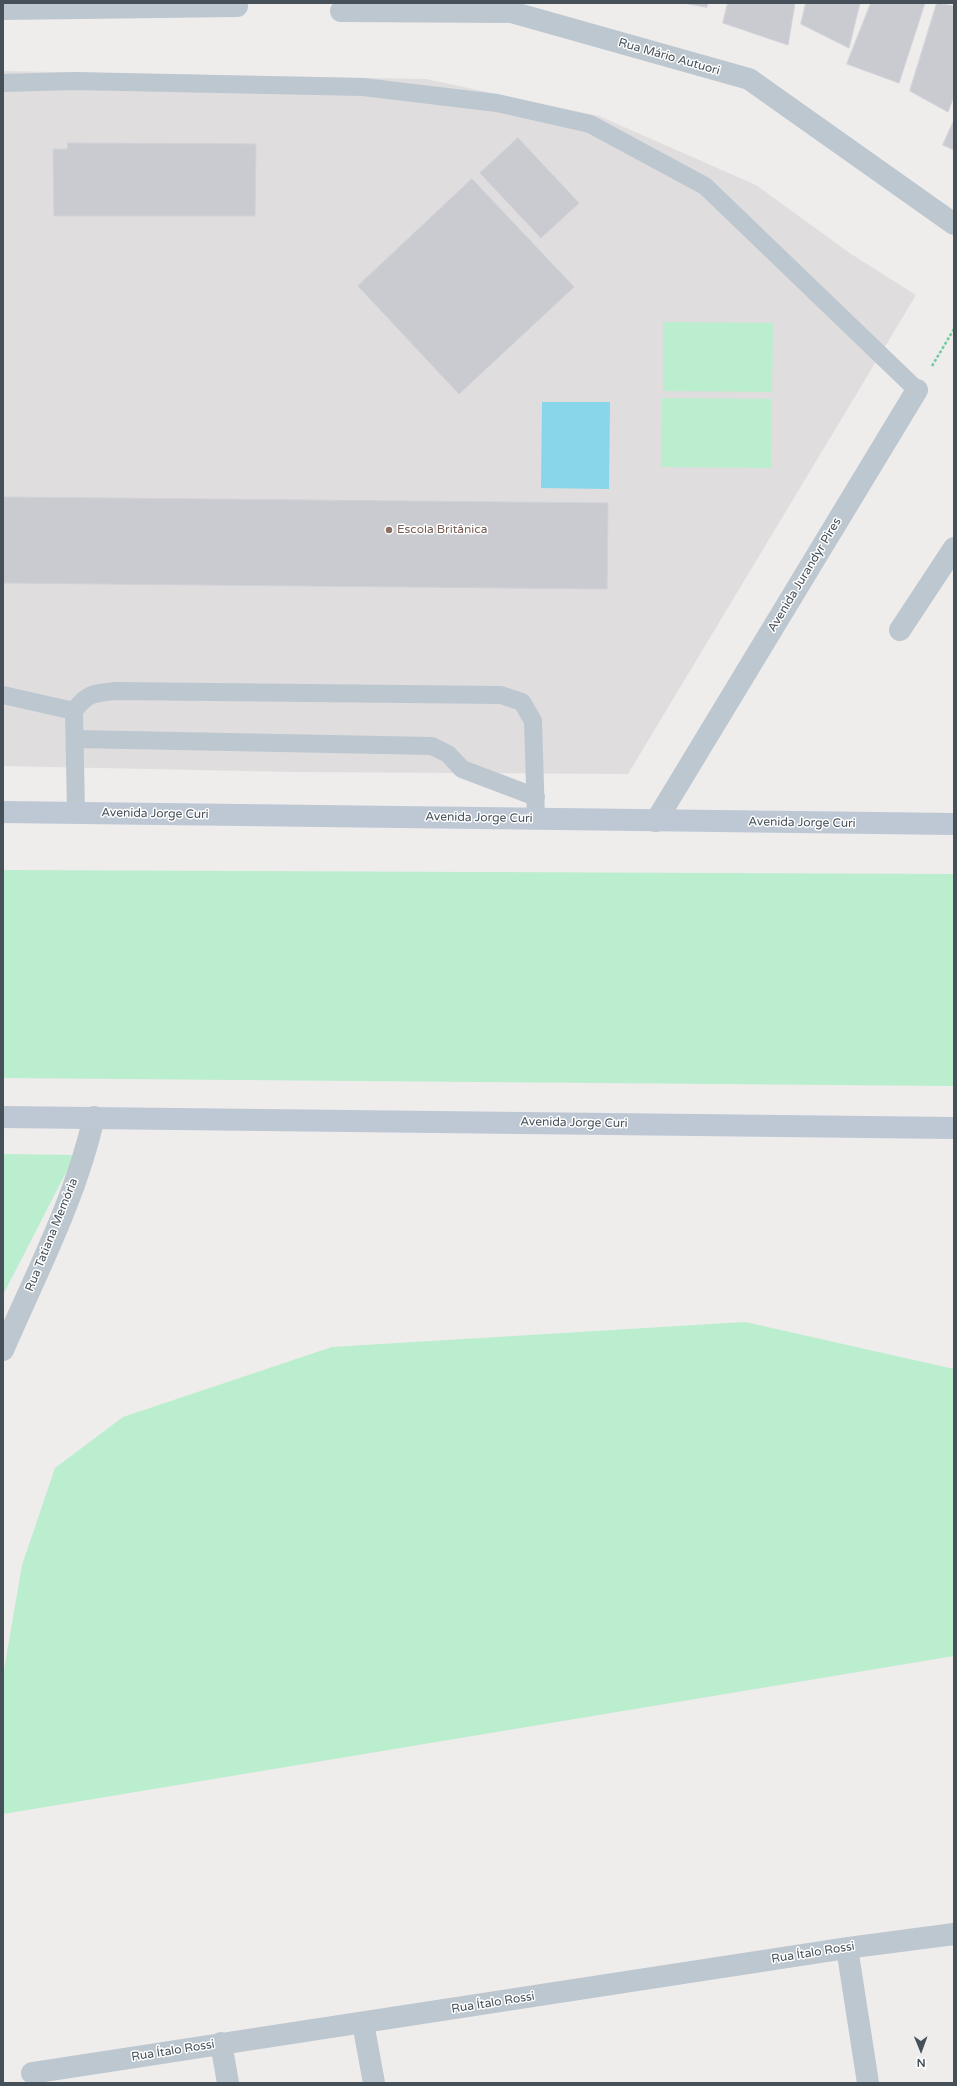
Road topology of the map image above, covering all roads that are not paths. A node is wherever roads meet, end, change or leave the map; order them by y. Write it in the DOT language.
graph roads {
  1 [pos="237,6"];
  2 [pos="3,9"];
  3 [pos="341,11"];
  4 [pos="3,82"];
  5 [pos="954,224"];
  6 [pos="917,390"];
  7 [pos="954,548"];
  8 [pos="900,630"];
  9 [pos="3,695"];
  10 [pos="74,711"];
  11 [pos="76,739"];
  12 [pos="536,797"];
  13 [pos="3,812"];
  14 [pos="76,813"];
  15 [pos="536,819"];
  16 [pos="656,821"];
  17 [pos="954,824"];
  18 [pos="3,1117"];
  19 [pos="94,1117"];
  20 [pos="954,1128"];
  21 [pos="3,1350"];
  22 [pos="954,1934"];
  23 [pos="847,1948"];
  24 [pos="363,2023"];
  25 [pos="222,2043"];
  26 [pos="32,2073"];
  27 [pos="228,2083"];
  28 [pos="374,2083"];
  29 [pos="868,2083"];
  1 -- 2 [label="street"];
  3 -- 5 [label="street, Rua Mário Autuori"];
  4 -- 6 [label="lane"];
  6 -- 16 [label="street, Avenida Jurandyr Pires"];
  7 -- 8 [label="street"];
  9 -- 10 [label="lane"];
  10 -- 11 [label="lane"];
  10 -- 12 [label="lane"];
  11 -- 12 [label="lane"];
  11 -- 14 [label="lane"];
  12 -- 15 [label="lane"];
  13 -- 14 [label="street, Avenida Jorge Curi"];
  14 -- 15 [label="street, Avenida Jorge Curi"];
  15 -- 16 [label="street, Avenida Jorge Curi"];
  16 -- 17 [label="street, Avenida Jorge Curi"];
  18 -- 19 [label="street, Avenida Jorge Curi"];
  19 -- 20 [label="street, Avenida Jorge Curi"];
  19 -- 21 [label="street, Rua Tatiana Memória"];
  22 -- 23 [label="street, Rua Ítalo Rossi"];
  23 -- 24 [label="street, Rua Ítalo Rossi"];
  23 -- 29 [label="street"];
  24 -- 25 [label="street, Rua Ítalo Rossi"];
  24 -- 28 [label="street"];
  25 -- 26 [label="street, Rua Ítalo Rossi"];
  25 -- 27 [label="street"];
}
